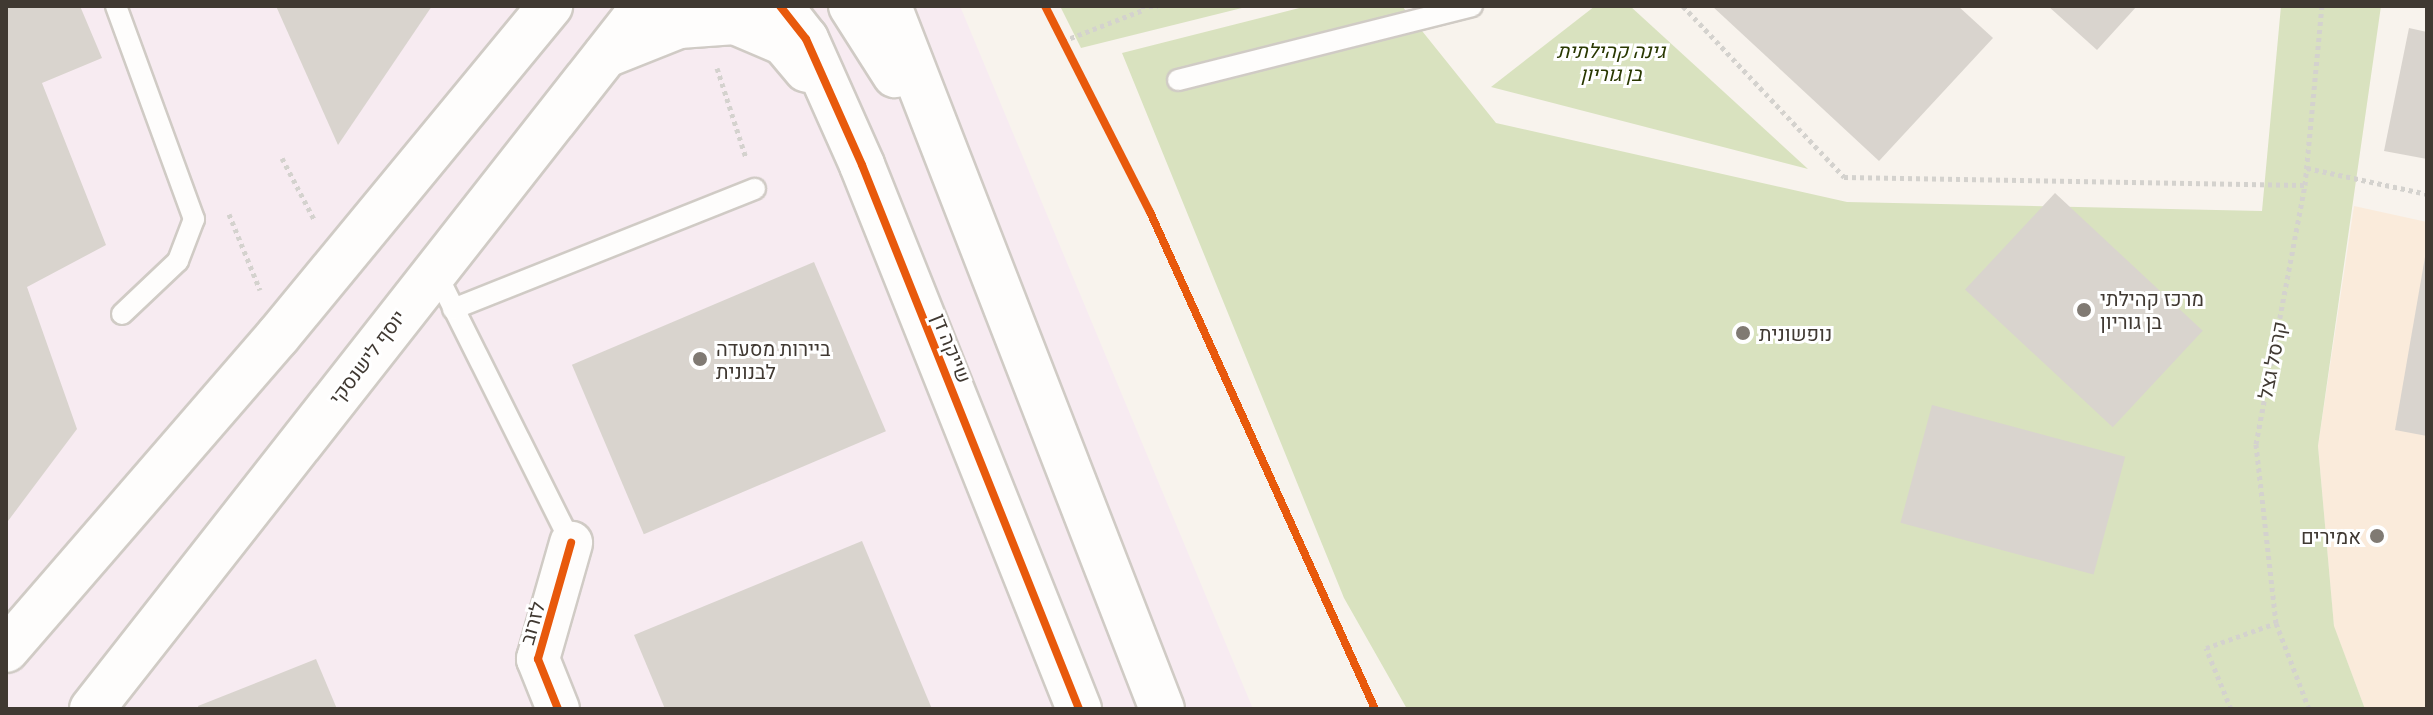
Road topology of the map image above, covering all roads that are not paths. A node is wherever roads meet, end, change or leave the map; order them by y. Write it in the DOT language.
graph roads {
  1 [pos="116,6"];
  2 [pos="532,6"];
  3 [pos="550,6"];
  4 [pos="644,6"];
  5 [pos="780,6"];
  6 [pos="851,6"];
  7 [pos="889,6"];
  8 [pos="1472,6"];
  9 [pos="601,57"];
  10 [pos="496,72"];
  11 [pos="1178,80"];
  12 [pos="834,100"];
  13 [pos="944,151"];
  14 [pos="755,189"];
  15 [pos="434,269"];
  16 [pos="453,309"];
  17 [pos="122,314"];
  18 [pos="571,543"];
  19 [pos="6,650"];
  20 [pos="92,709"];
  21 [pos="558,709"];
  22 [pos="1079,709"];
  23 [pos="1162,709"];
  1 -- 17 [label="lane"];
  2 -- 10 [label="lane"];
  3 -- 10 [label="main road"];
  4 -- 9 [label="main road, יוסף לישנסקי"];
  5 -- 12 [label="main road, שייקה דן"];
  6 -- 13 [label="main road"];
  7 -- 13 [label="main road"];
  8 -- 11 [label="lane"];
  9 -- 12 [label="main road"];
  9 -- 15 [label="main road, יוסף לישנסקי"];
  10 -- 19 [label="main road"];
  12 -- 22 [label="main road, שייקה דן"];
  13 -- 23 [label="main road"];
  14 -- 16 [label="lane"];
  15 -- 16 [label="lane"];
  15 -- 20 [label="main road, יוסף לישנסקי"];
  16 -- 18 [label="lane"];
  18 -- 21 [label="street, לזרוב"];
}
